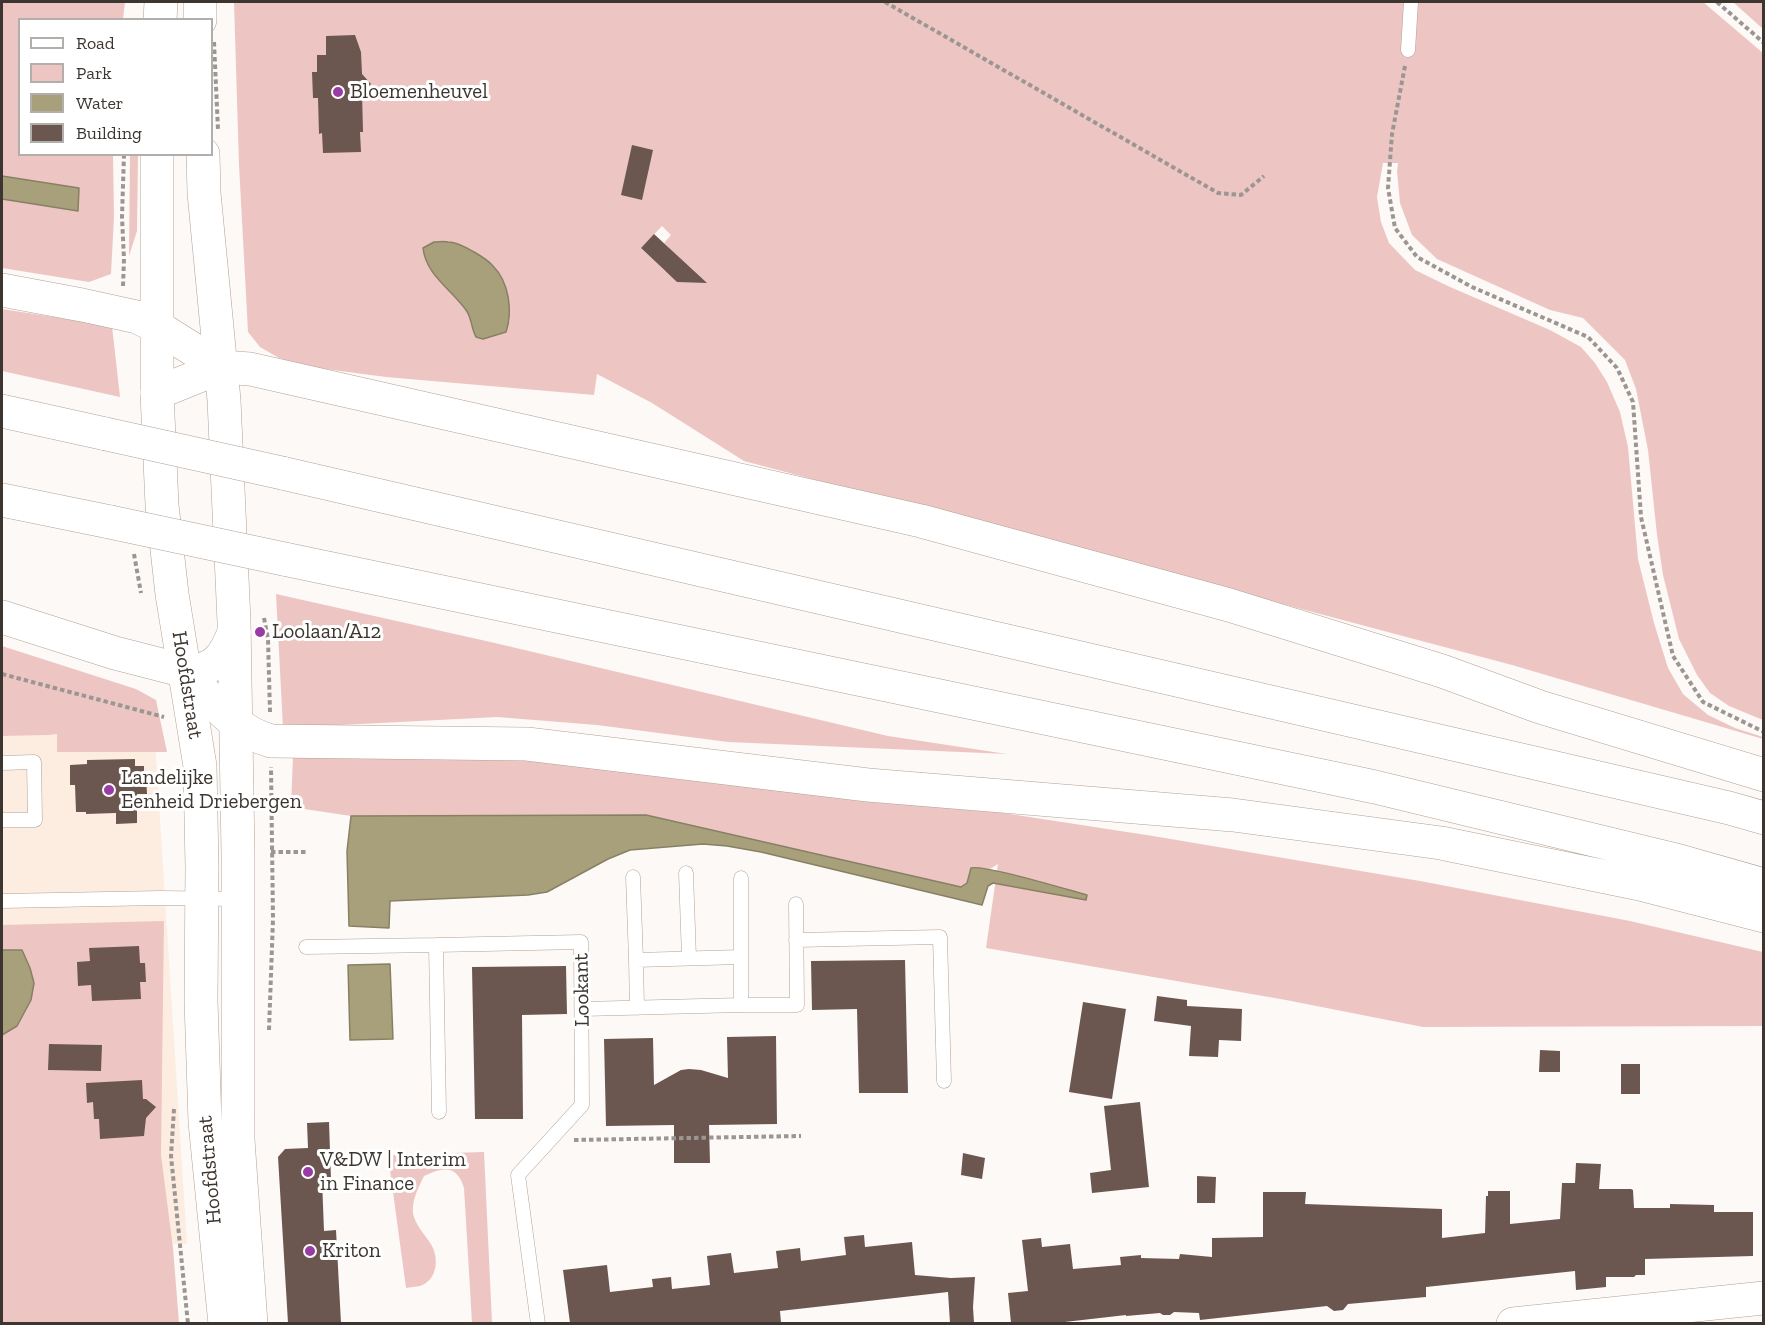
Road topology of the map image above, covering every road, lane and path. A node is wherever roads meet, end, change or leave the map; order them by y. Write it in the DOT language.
graph roads {
  1 [pos="161,2"];
  2 [pos="200,2"];
  3 [pos="885,2"];
  4 [pos="1411,2"];
  5 [pos="1717,2"];
  6 [pos="160,18"];
  7 [pos="200,18"];
  8 [pos="1764,43"];
  9 [pos="1408,50"];
  10 [pos="157,156"];
  11 [pos="203,156"];
  12 [pos="1264,176"];
  13 [pos="2,290"];
  14 [pos="156,326"];
  15 [pos="221,367"];
  16 [pos="157,393"];
  17 [pos="2,411"];
  18 [pos="2,500"];
  19 [pos="2,617"];
  20 [pos="234,632"];
  21 [pos="185,671"];
  22 [pos="2,674"];
  23 [pos="173,720"];
  24 [pos="1764,732"];
  25 [pos="237,738"];
  26 [pos="2,763"];
  27 [pos="1764,775"];
  28 [pos="1764,818"];
  29 [pos="2,820"];
  30 [pos="272,852"];
  31 [pos="307,852"];
  32 [pos="686,873"];
  33 [pos="633,877"];
  34 [pos="741,878"];
  35 [pos="1764,885"];
  36 [pos="202,898"];
  37 [pos="238,899"];
  38 [pos="2,901"];
  39 [pos="796,904"];
  40 [pos="1764,916"];
  41 [pos="796,940"];
  42 [pos="436,945"];
  43 [pos="306,947"];
  44 [pos="741,957"];
  45 [pos="688,958"];
  46 [pos="636,960"];
  47 [pos="741,1005"];
  48 [pos="637,1008"];
  49 [pos="583,1009"];
  50 [pos="944,1081"];
  51 [pos="175,1101"];
  52 [pos="439,1112"];
  53 [pos="801,1136"];
  54 [pos="550,1141"];
  55 [pos="1764,1298"];
  56 [pos="188,1323"];
  57 [pos="225,1323"];
  58 [pos="251,1323"];
  59 [pos="538,1323"];
  60 [pos="1513,1323"];
  1 -- 6 [label="main road"];
  2 -- 7 [label="main road"];
  3 -- 12 [label="path"];
  4 -- 9 [label="lane"];
  5 -- 8 [label="path"];
  9 -- 24 [label="path"];
  10 -- 14 [label="main road, Hoofdstraat"];
  11 -- 15 [label="main road, Hoofdstraat"];
  13 -- 14 [label="main road"];
  14 -- 15 [label="main road"];
  14 -- 16 [label="main road, Hoofdstraat"];
  15 -- 16 [label="main road"];
  15 -- 20 [label="main road, Hoofdstraat"];
  15 -- 27 [label="main road"];
  16 -- 21 [label="main road, Hoofdstraat"];
  17 -- 28 [label="main road, bridge"];
  18 -- 35 [label="main road, bridge"];
  19 -- 21 [label="main road"];
  20 -- 21 [label="main road"];
  20 -- 25 [label="main road, Hoofdstraat"];
  21 -- 25 [label="main road"];
  21 -- 36 [label="main road, Hoofdstraat"];
  22 -- 23 [label="path"];
  25 -- 37 [label="main road, Hoofdstraat"];
  25 -- 40 [label="main road"];
  26 -- 29 [label="lane"];
  30 -- 31 [label="path"];
  32 -- 45 [label="lane"];
  33 -- 46 [label="lane"];
  34 -- 44 [label="lane"];
  36 -- 37 [label="lane"];
  36 -- 38 [label="lane"];
  36 -- 57 [label="main road, Hoofdstraat"];
  37 -- 58 [label="main road, Hoofdstraat"];
  39 -- 41 [label="lane"];
  41 -- 47 [label="lane"];
  41 -- 50 [label="lane"];
  42 -- 43 [label="lane"];
  42 -- 49 [label="lane, Lookant"];
  42 -- 52 [label="lane"];
  44 -- 45 [label="lane"];
  44 -- 47 [label="lane"];
  45 -- 46 [label="lane"];
  46 -- 48 [label="lane"];
  47 -- 48 [label="lane"];
  48 -- 49 [label="lane"];
  49 -- 54 [label="lane, Lookant"];
  51 -- 56 [label="path, Hoofdstraat"];
  53 -- 54 [label="path"];
  54 -- 59 [label="lane, Lookant"];
  55 -- 60 [label="main road"];
}
